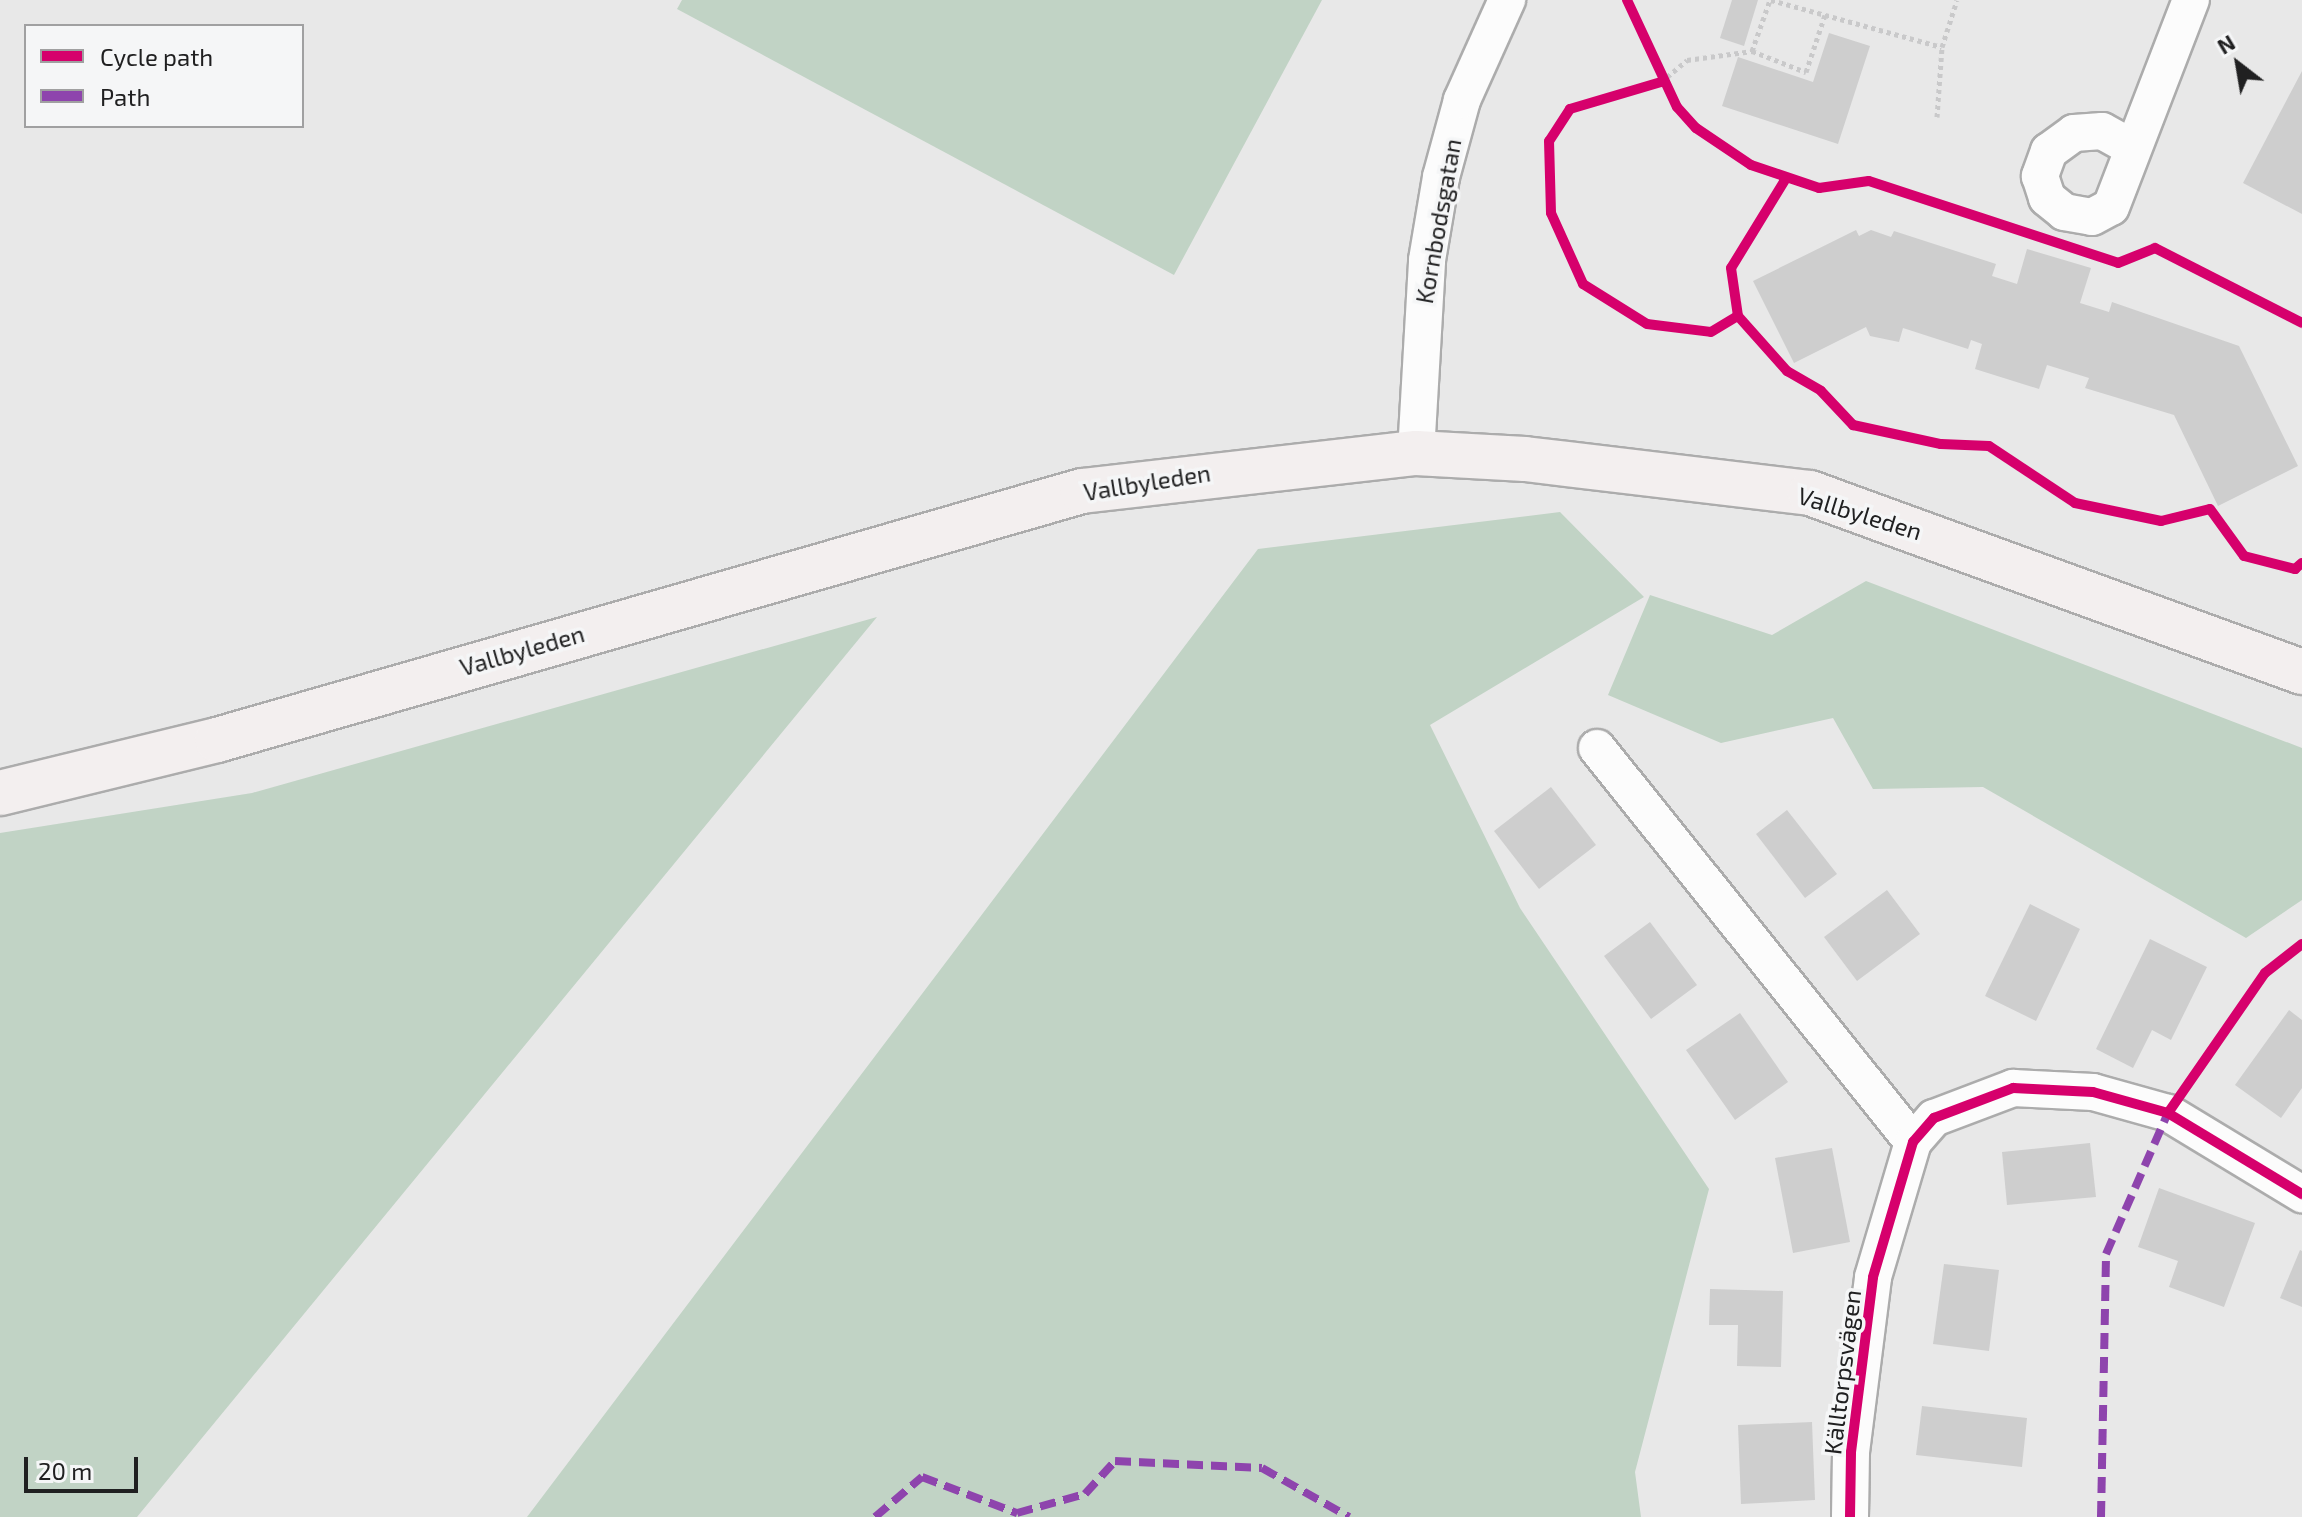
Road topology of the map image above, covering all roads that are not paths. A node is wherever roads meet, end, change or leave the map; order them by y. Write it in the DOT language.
graph roads {
  1 [pos="1507,0"];
  2 [pos="2191,0"];
  3 [pos="2131,147"];
  4 [pos="1416,453"];
  5 [pos="2302,672"];
  6 [pos="1597,748"];
  7 [pos="0,793"];
  8 [pos="1913,1142"];
  9 [pos="2302,1194"];
  10 [pos="1850,1517"];
  1 -- 4 [label="street, Kornbodsgatan"];
  2 -- 3 [label="street"];
  4 -- 5 [label="main road, Vallbyleden"];
  4 -- 7 [label="main road, Vallbyleden"];
  6 -- 8 [label="street"];
  8 -- 9 [label="street"];
  8 -- 10 [label="street, Källtorpsvägen"];
}
